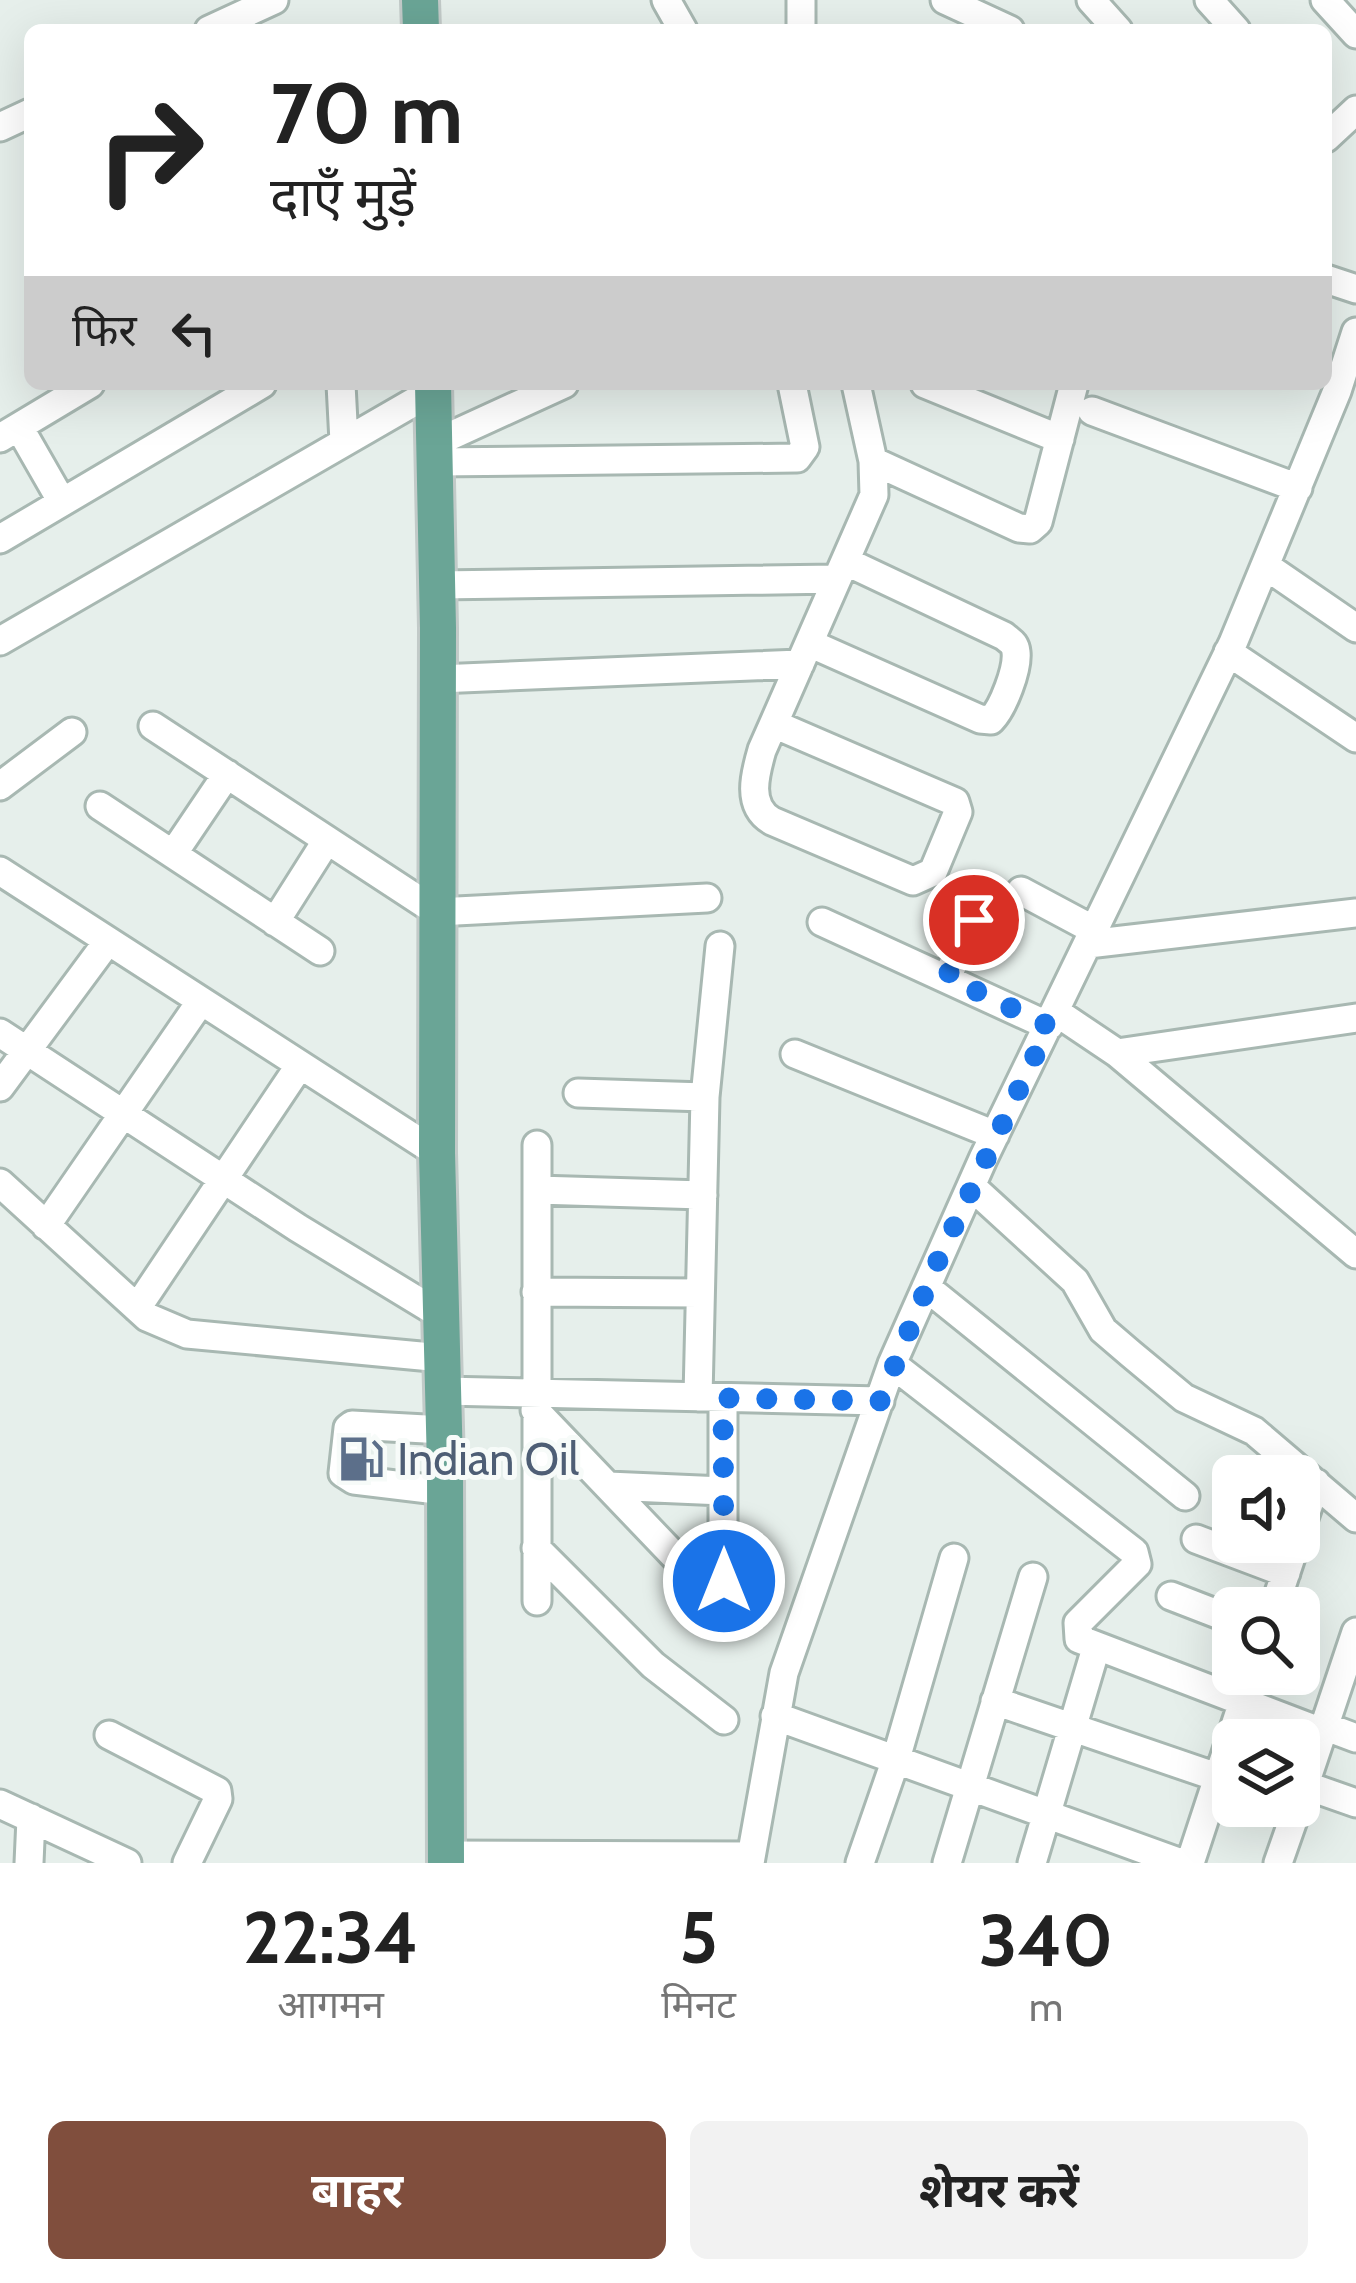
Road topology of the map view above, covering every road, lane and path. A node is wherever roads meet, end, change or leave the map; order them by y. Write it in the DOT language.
graph roads {
  1 [pos="274,0"];
  2 [pos="944,0"];
  3 [pos="974,0"];
  4 [pos="1091,0"];
  5 [pos="1209,0"];
  6 [pos="1325,0"];
  7 [pos="222,24"];
  8 [pos="993,24"];
  9 [pos="997,24"];
  10 [pos="1113,24"];
  11 [pos="1231,24"];
  12 [pos="1356,34"];
  13 [pos="1356,110"];
  14 [pos="1332,130"];
  15 [pos="1356,332"];
  16 [pos="1332,379"];
  17 [pos="80,390"];
  18 [pos="252,390"];
  19 [pos="341,390"];
  20 [pos="428,390"];
  21 [pos="433,390"];
  22 [pos="553,390"];
  23 [pos="793,390"];
  24 [pos="857,390"];
  25 [pos="939,390"];
  26 [pos="1072,390"];
  27 [pos="1327,390"];
  28 [pos="1092,411"];
  29 [pos="9,432"];
  30 [pos="1060,440"];
  31 [pos="344,442"];
  32 [pos="435,452"];
  33 [pos="873,461"];
  34 [pos="1298,488"];
  35 [pos="62,502"];
  36 [pos="0,539"];
  37 [pos="1266,566"];
  38 [pos="841,570"];
  39 [pos="437,585"];
  40 [pos="1356,628"];
  41 [pos="0,641"];
  42 [pos="1228,652"];
  43 [pos="804,654"];
  44 [pos="438,679"];
  45 [pos="774,724"];
  46 [pos="153,726"];
  47 [pos="72,732"];
  48 [pos="1356,737"];
  49 [pos="227,774"];
  50 [pos="0,786"];
  51 [pos="100,806"];
  52 [pos="327,840"];
  53 [pos="173,854"];
  54 [pos="0,871"];
  55 [pos="1021,891"];
  56 [pos="707,898"];
  57 [pos="437,912"];
  58 [pos="1356,913"];
  59 [pos="974,920"];
  60 [pos="275,922"];
  61 [pos="822,922"];
  62 [pos="1091,937"];
  63 [pos="108,941"];
  64 [pos="720,946"];
  65 [pos="320,951"];
  66 [pos="947,977"];
  67 [pos="202,1001"];
  68 [pos="1052,1019"];
  69 [pos="1354,1020"];
  70 [pos="0,1033"];
  71 [pos="27,1050"];
  72 [pos="1117,1053"];
  73 [pos="795,1054"];
  74 [pos="301,1065"];
  75 [pos="0,1087"];
  76 [pos="578,1094"];
  77 [pos="705,1097"];
  78 [pos="125,1115"];
  79 [pos="995,1135"];
  80 [pos="537,1145"];
  81 [pos="436,1153"];
  82 [pos="224,1179"];
  83 [pos="0,1183"];
  84 [pos="971,1186"];
  85 [pos="536,1190"];
  86 [pos="703,1195"];
  87 [pos="46,1226"];
  88 [pos="1356,1254"];
  89 [pos="926,1287"];
  90 [pos="536,1292"];
  91 [pos="700,1293"];
  92 [pos="137,1308"];
  93 [pos="441,1315"];
  94 [pos="892,1364"];
  95 [pos="443,1374"];
  96 [pos="710,1397"];
  97 [pos="535,1401"];
  98 [pos="880,1401"];
  99 [pos="444,1430"];
  100 [pos="1283,1455"];
  101 [pos="608,1486"];
  102 [pos="1320,1486"];
  103 [pos="446,1491"];
  104 [pos="723,1491"];
  105 [pos="1185,1496"];
  106 [pos="1356,1518"];
  107 [pos="1196,1539"];
  108 [pos="536,1548"];
  109 [pos="954,1558"];
  110 [pos="1289,1563"];
  111 [pos="1286,1573"];
  112 [pos="1034,1577"];
  113 [pos="1281,1587"];
  114 [pos="1171,1596"];
  115 [pos="537,1601"];
  116 [pos="1212,1612"];
  117 [pos="1355,1638"];
  118 [pos="1096,1648"];
  119 [pos="1244,1695"];
  120 [pos="995,1701"];
  121 [pos="1242,1702"];
  122 [pos="775,1716"];
  123 [pos="1237,1719"];
  124 [pos="724,1720"];
  125 [pos="1074,1726"];
  126 [pos="1323,1729"];
  127 [pos="109,1736"];
  128 [pos="1320,1737"];
  129 [pos="1356,1738"];
  130 [pos="896,1759"];
  131 [pos="1212,1763"];
  132 [pos="968,1785"];
  133 [pos="1212,1797"];
  134 [pos="1320,1797"];
  135 [pos="1356,1803"];
  136 [pos="0,1804"];
  137 [pos="1047,1816"];
  138 [pos="31,1818"];
  139 [pos="1290,1827"];
  140 [pos="446,1859"];
  141 [pos="751,1859"];
  142 [pos="29,1863"];
  143 [pos="128,1863"];
  144 [pos="187,1863"];
  145 [pos="860,1863"];
  146 [pos="947,1863"];
  147 [pos="1032,1863"];
  148 [pos="1186,1863"];
  149 [pos="1279,1863"];
  1 -- 7 [label="street"];
  2 -- 8 [label="street"];
  3 -- 9 [label="street"];
  4 -- 10 [label="street"];
  5 -- 11 [label="street"];
  6 -- 12 [label="street"];
  13 -- 14 [label="street"];
  15 -- 16 [label="street"];
  17 -- 29 [label="street"];
  18 -- 35 [label="street"];
  19 -- 31 [label="street"];
  20 -- 31 [label="street"];
  21 -- 32 [label="main road"];
  22 -- 32 [label="street"];
  23 -- 32 [label="street"];
  24 -- 33 [label="street"];
  25 -- 30 [label="street"];
  26 -- 30 [label="street"];
  27 -- 34 [label="street"];
  28 -- 34 [label="street"];
  29 -- 35 [label="street"];
  30 -- 33 [label="street"];
  31 -- 41 [label="street"];
  32 -- 39 [label="main road"];
  33 -- 38 [label="street"];
  34 -- 37 [label="street"];
  35 -- 36 [label="street"];
  37 -- 40 [label="street"];
  37 -- 42 [label="street"];
  38 -- 39 [label="street"];
  38 -- 43 [label="street"];
  38 -- 43 [label="street"];
  39 -- 44 [label="main road"];
  42 -- 48 [label="street"];
  42 -- 62 [label="street"];
  43 -- 44 [label="street"];
  43 -- 45 [label="street"];
  44 -- 57 [label="main road"];
  45 -- 45 [label="street"];
  46 -- 49 [label="street"];
  47 -- 50 [label="street"];
  49 -- 52 [label="street"];
  49 -- 53 [label="street"];
  51 -- 53 [label="street"];
  52 -- 57 [label="street"];
  52 -- 60 [label="street"];
  53 -- 60 [label="street"];
  54 -- 63 [label="street"];
  55 -- 62 [label="street"];
  56 -- 57 [label="street"];
  57 -- 81 [label="main road"];
  58 -- 62 [label="street"];
  59 -- 66 [label="street"];
  60 -- 65 [label="street"];
  61 -- 66 [label="street"];
  62 -- 68 [label="street"];
  63 -- 67 [label="street"];
  63 -- 71 [label="street"];
  64 -- 77 [label="street"];
  66 -- 68 [label="street"];
  67 -- 74 [label="street"];
  67 -- 78 [label="street"];
  68 -- 72 [label="street"];
  68 -- 79 [label="street"];
  69 -- 72 [label="street"];
  70 -- 71 [label="street"];
  71 -- 75 [label="street"];
  71 -- 78 [label="street"];
  72 -- 88 [label="street"];
  73 -- 79 [label="street"];
  74 -- 81 [label="street"];
  74 -- 82 [label="street"];
  76 -- 77 [label="street"];
  77 -- 86 [label="street"];
  78 -- 82 [label="street"];
  78 -- 87 [label="street"];
  79 -- 84 [label="street"];
  80 -- 85 [label="street"];
  81 -- 93 [label="main road"];
  82 -- 92 [label="street"];
  82 -- 93 [label="street"];
  83 -- 87 [label="street"];
  84 -- 89 [label="street"];
  84 -- 100 [label="street"];
  85 -- 86 [label="street"];
  85 -- 90 [label="street"];
  86 -- 91 [label="street"];
  87 -- 92 [label="street"];
  89 -- 94 [label="street"];
  89 -- 105 [label="street"];
  90 -- 91 [label="street"];
  90 -- 97 [label="street"];
  91 -- 96 [label="street"];
  92 -- 95 [label="street"];
  93 -- 95 [label="main road"];
  94 -- 98 [label="street"];
  94 -- 118 [label="street"];
  95 -- 97 [label="street"];
  95 -- 99 [label="main road"];
  96 -- 97 [label="street"];
  96 -- 98 [label="street"];
  96 -- 104 [label="street"];
  97 -- 101 [label="street"];
  97 -- 108 [label="street"];
  98 -- 122 [label="street"];
  99 -- 103 [label="main road"];
  99 -- 103 [label="street"];
  101 -- 104 [label="street"];
  101 -- 104 [label="street"];
  102 -- 106 [label="street"];
  103 -- 140 [label="main road"];
  107 -- 111 [label="street"];
  108 -- 115 [label="street"];
  108 -- 124 [label="street"];
  109 -- 130 [label="street"];
  110 -- 111 [label="street"];
  111 -- 113 [label="street"];
  112 -- 120 [label="street"];
  114 -- 116 [label="street"];
  117 -- 126 [label="street"];
  118 -- 121 [label="street"];
  118 -- 125 [label="street"];
  119 -- 121 [label="street"];
  120 -- 125 [label="street"];
  120 -- 132 [label="street"];
  121 -- 123 [label="street"];
  121 -- 126 [label="street"];
  122 -- 130 [label="street"];
  122 -- 141 [label="street"];
  125 -- 131 [label="street"];
  125 -- 137 [label="street"];
  126 -- 128 [label="street"];
  126 -- 129 [label="street"];
  127 -- 144 [label="street"];
  130 -- 132 [label="street"];
  130 -- 145 [label="street"];
  132 -- 137 [label="street"];
  132 -- 146 [label="street"];
  133 -- 148 [label="street"];
  134 -- 135 [label="street"];
  136 -- 138 [label="street"];
  137 -- 147 [label="street"];
  137 -- 148 [label="street"];
  138 -- 142 [label="street"];
  138 -- 143 [label="street"];
  139 -- 149 [label="street"];
  140 -- 141 [label="street"];
}
